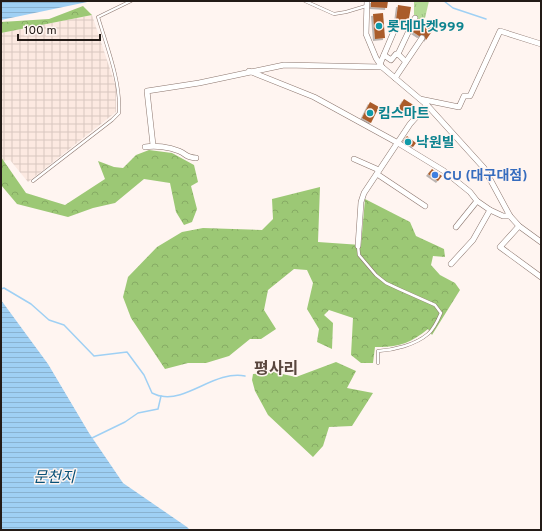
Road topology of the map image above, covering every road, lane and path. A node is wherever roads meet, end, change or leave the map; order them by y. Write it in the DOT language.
graph roads {
  1 [pos="131,1"];
  2 [pos="305,1"];
  3 [pos="367,3"];
  4 [pos="415,18"];
  5 [pos="397,24"];
  6 [pos="541,44"];
  7 [pos="398,54"];
  8 [pos="384,55"];
  9 [pos="404,60"];
  10 [pos="381,65"];
  11 [pos="249,71"];
  12 [pos="394,78"];
  13 [pos="419,99"];
  14 [pos="427,105"];
  15 [pos="398,143"];
  16 [pos="153,145"];
  17 [pos="145,147"];
  18 [pos="196,158"];
  19 [pos="354,159"];
  20 [pos="378,172"];
  21 [pos="33,181"];
  22 [pos="477,200"];
  23 [pos="425,206"];
  24 [pos="490,210"];
  25 [pos="510,216"];
  26 [pos="519,226"];
  27 [pos="456,227"];
  28 [pos="541,242"];
  29 [pos="358,246"];
  30 [pos="451,264"];
  31 [pos="541,277"];
  32 [pos="378,363"];
  1 -- 21 [label="lane"];
  2 -- 3 [label="lane"];
  3 -- 10 [label="street"];
  4 -- 7 [label="street"];
  5 -- 8 [label="street"];
  6 -- 13 [label="street"];
  7 -- 8 [label="street"];
  7 -- 9 [label="street"];
  8 -- 10 [label="street"];
  9 -- 12 [label="street"];
  9 -- 12 [label="street"];
  10 -- 11 [label="street"];
  10 -- 12 [label="street"];
  11 -- 15 [label="street"];
  11 -- 16 [label="street"];
  12 -- 13 [label="street"];
  13 -- 14 [label="street"];
  14 -- 15 [label="street"];
  14 -- 25 [label="street"];
  15 -- 20 [label="street"];
  15 -- 22 [label="street"];
  16 -- 17 [label="street"];
  16 -- 18 [label="street"];
  19 -- 20 [label="street"];
  20 -- 23 [label="street"];
  20 -- 29 [label="street"];
  22 -- 24 [label="street"];
  22 -- 27 [label="street"];
  24 -- 25 [label="street"];
  24 -- 30 [label="street"];
  25 -- 26 [label="street"];
  26 -- 28 [label="street"];
  26 -- 31 [label="street"];
  29 -- 32 [label="lane"];
}
